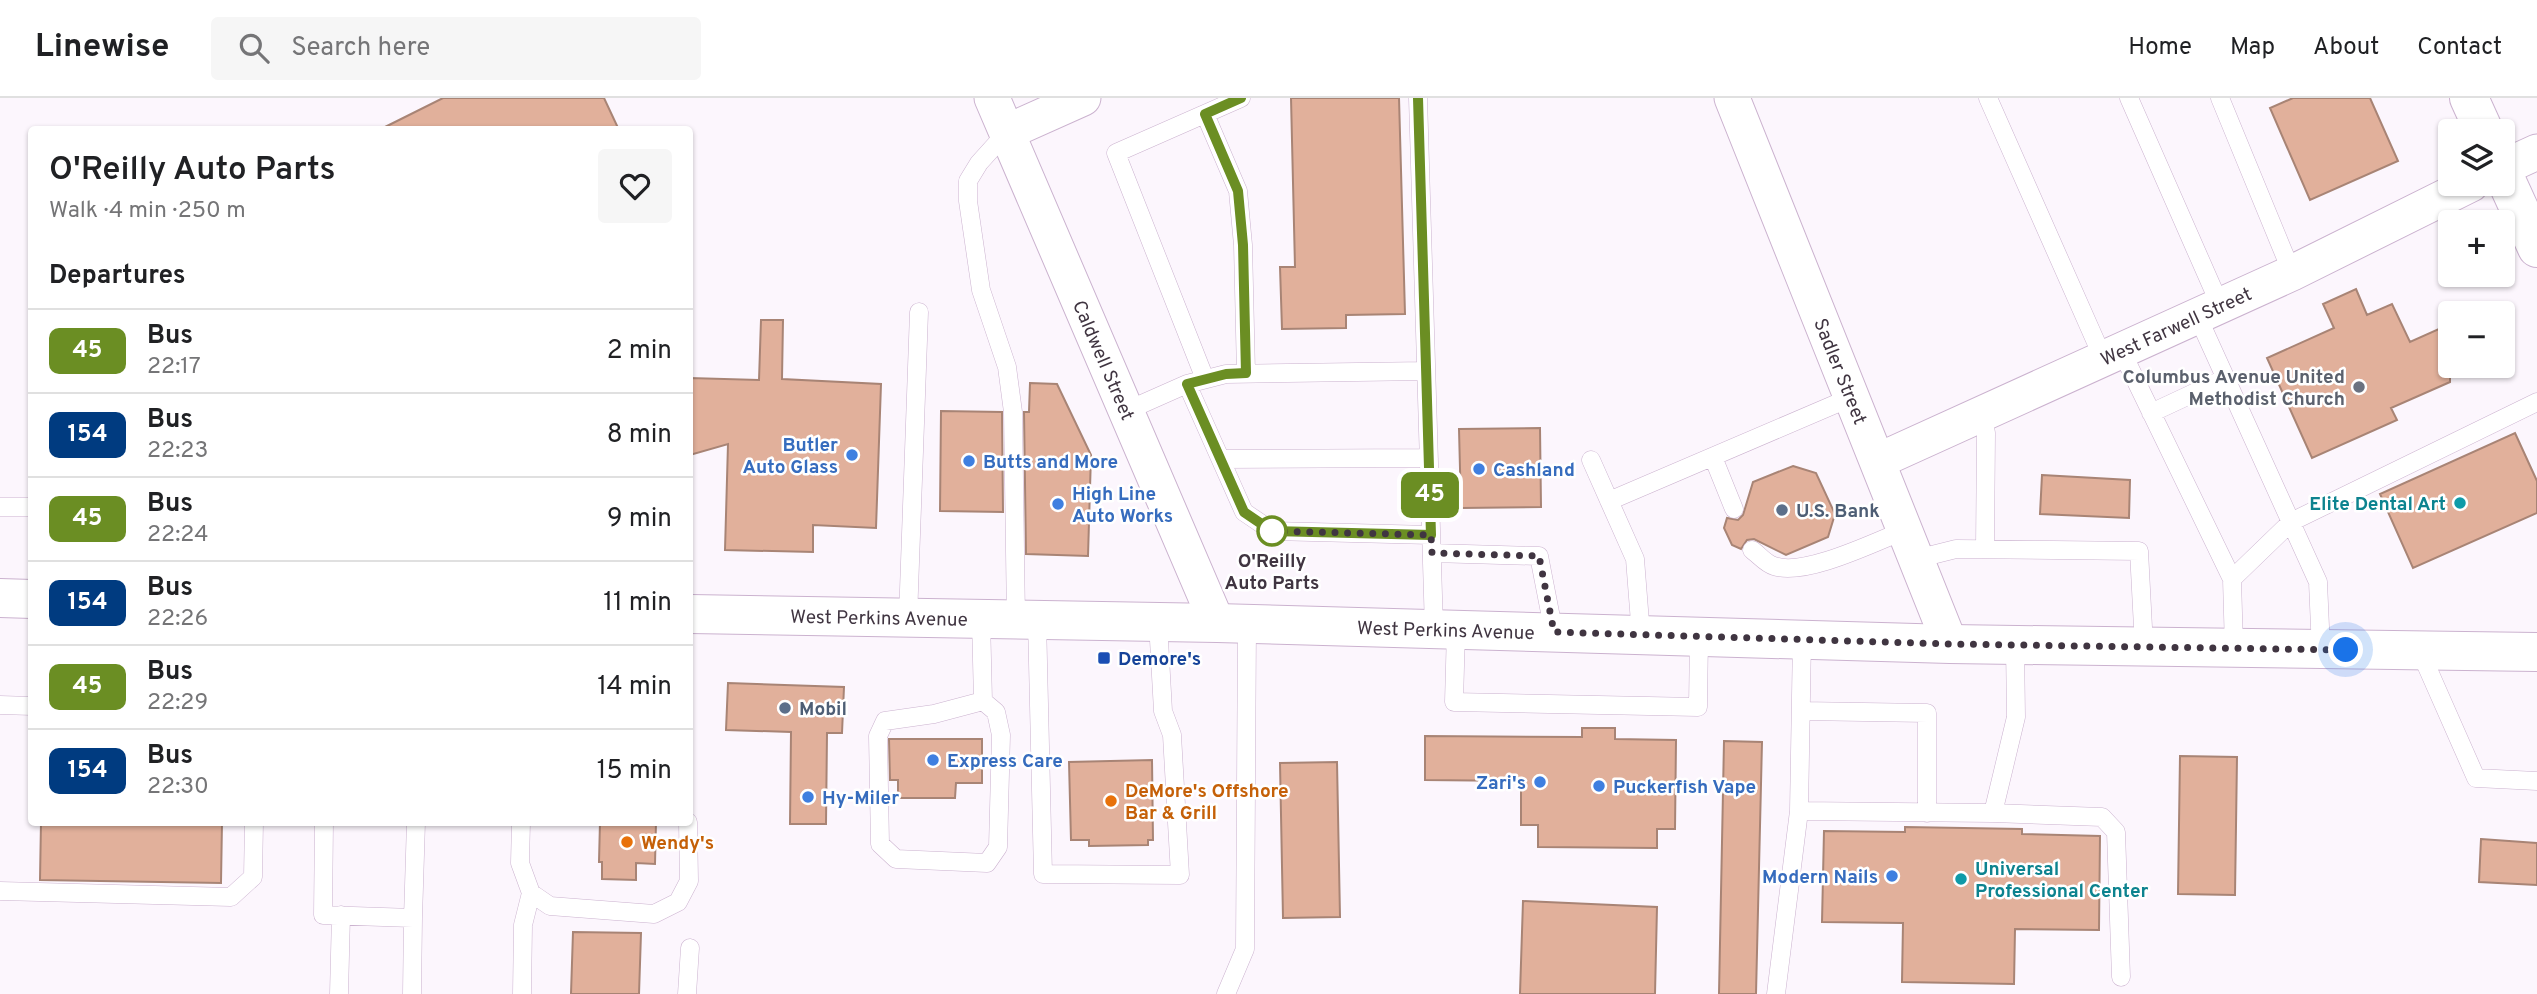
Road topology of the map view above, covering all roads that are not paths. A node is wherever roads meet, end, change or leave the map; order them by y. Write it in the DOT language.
graph roads {
  1 [pos="992,98"];
  2 [pos="1083,98"];
  3 [pos="1241,98"];
  4 [pos="1418,98"];
  5 [pos="1732,98"];
  6 [pos="1989,98"];
  7 [pos="2220,98"];
  8 [pos="2469,98"];
  9 [pos="2134,100"];
  10 [pos="1205,114"];
  11 [pos="2479,119"];
  12 [pos="1007,132"];
  13 [pos="2537,152"];
  14 [pos="2515,163"];
  15 [pos="2447,196"];
  16 [pos="2514,196"];
  17 [pos="2537,248"];
  18 [pos="2292,273"];
  19 [pos="2208,310"];
  20 [pos="919,312"];
  21 [pos="2112,354"];
  22 [pos="1426,371"];
  23 [pos="1246,373"];
  24 [pos="2226,378"];
  25 [pos="1205,379"];
  26 [pos="1187,384"];
  27 [pos="1852,397"];
  28 [pos="2537,402"];
  29 [pos="1126,411"];
  30 [pos="2151,413"];
  31 [pos="1982,414"];
  32 [pos="1713,457"];
  33 [pos="1429,458"];
  34 [pos="1221,459"];
  35 [pos="1591,460"];
  36 [pos="1878,461"];
  37 [pos="1609,501"];
  38 [pos="0,507"];
  39 [pos="28,507"];
  40 [pos="1734,509"];
  41 [pos="2291,522"];
  42 [pos="1432,544"];
  43 [pos="1911,544"];
  44 [pos="1985,549"];
  45 [pos="1752,550"];
  46 [pos="2232,579"];
  47 [pos="0,598"];
  48 [pos="28,599"];
  49 [pos="693,614"];
  50 [pos="908,618"];
  51 [pos="1011,620"];
  52 [pos="1158,622"];
  53 [pos="1232,623"];
  54 [pos="1445,630"];
  55 [pos="1554,632"];
  56 [pos="1641,635"];
  57 [pos="1699,637"];
  58 [pos="1802,639"];
  59 [pos="1950,644"];
  60 [pos="2015,645"];
  61 [pos="2144,647"];
  62 [pos="2234,648"];
  63 [pos="2321,650"];
  64 [pos="2420,651"];
  65 [pos="2537,653"];
  66 [pos="983,701"];
  67 [pos="0,705"];
  68 [pos="28,706"];
  69 [pos="1801,711"];
  70 [pos="2537,781"];
  71 [pos="1799,811"];
  72 [pos="1927,813"];
  73 [pos="1993,813"];
  74 [pos="254,826"];
  75 [pos="324,826"];
  76 [pos="416,826"];
  77 [pos="521,826"];
  78 [pos="688,826"];
  79 [pos="0,891"];
  80 [pos="531,893"];
  81 [pos="341,915"];
  82 [pos="413,918"];
  83 [pos="690,948"];
  84 [pos="2121,977"];
  85 [pos="339,994"];
  86 [pos="412,994"];
  87 [pos="522,994"];
  88 [pos="687,994"];
  89 [pos="1226,994"];
  90 [pos="1776,994"];
  1 -- 12 [label="street, Caldwell Street"];
  2 -- 12 [label="street"];
  3 -- 10 [label="lane"];
  4 -- 22 [label="lane"];
  5 -- 27 [label="street, Sadler Street"];
  6 -- 21 [label="lane"];
  7 -- 18 [label="lane"];
  8 -- 11 [label="main road"];
  9 -- 19 [label="lane"];
  10 -- 23 [label="lane"];
  10 -- 25 [label="lane"];
  12 -- 29 [label="street, Caldwell Street"];
  12 -- 51 [label="lane"];
  13 -- 14 [label="street"];
  15 -- 18 [label="street, West Farwell Street"];
  16 -- 17 [label="main road"];
  18 -- 19 [label="street, West Farwell Street"];
  19 -- 21 [label="street, West Farwell Street"];
  19 -- 24 [label="lane"];
  20 -- 50 [label="lane"];
  21 -- 30 [label="lane"];
  21 -- 31 [label="street, West Farwell Street"];
  22 -- 23 [label="lane"];
  22 -- 33 [label="lane"];
  23 -- 25 [label="lane"];
  24 -- 30 [label="lane"];
  24 -- 41 [label="lane"];
  25 -- 26 [label="lane"];
  26 -- 29 [label="lane"];
  26 -- 34 [label="lane"];
  27 -- 32 [label="lane"];
  27 -- 36 [label="street, Sadler Street"];
  28 -- 41 [label="lane"];
  29 -- 53 [label="street, Caldwell Street"];
  30 -- 46 [label="lane"];
  31 -- 36 [label="street, West Farwell Street"];
  31 -- 44 [label="lane"];
  32 -- 37 [label="lane"];
  32 -- 40 [label="lane"];
  33 -- 34 [label="lane"];
  33 -- 42 [label="lane"];
  34 -- 42 [label="lane"];
  35 -- 37 [label="lane"];
  36 -- 43 [label="street, Sadler Street"];
  37 -- 56 [label="lane"];
  38 -- 39 [label="lane"];
  41 -- 46 [label="lane"];
  41 -- 63 [label="lane"];
  42 -- 54 [label="lane"];
  42 -- 55 [label="lane"];
  43 -- 44 [label="lane"];
  43 -- 45 [label="lane"];
  43 -- 59 [label="street, Sadler Street"];
  44 -- 61 [label="lane"];
  46 -- 62 [label="lane"];
  47 -- 48 [label="main road"];
  49 -- 50 [label="main road, West Perkins Avenue"];
  50 -- 51 [label="main road, West Perkins Avenue"];
  51 -- 52 [label="main road, West Perkins Avenue"];
  51 -- 52 [label="lane"];
  51 -- 66 [label="lane"];
  52 -- 53 [label="main road, West Perkins Avenue"];
  53 -- 54 [label="main road, West Perkins Avenue"];
  53 -- 89 [label="lane"];
  54 -- 55 [label="main road, West Perkins Avenue"];
  54 -- 57 [label="lane"];
  55 -- 56 [label="main road, West Perkins Avenue"];
  56 -- 57 [label="main road, West Perkins Avenue"];
  57 -- 58 [label="main road, West Perkins Avenue"];
  58 -- 59 [label="main road, West Perkins Avenue"];
  58 -- 69 [label="lane"];
  59 -- 60 [label="main road, West Perkins Avenue"];
  60 -- 61 [label="main road, West Perkins Avenue"];
  60 -- 73 [label="lane"];
  61 -- 62 [label="main road, West Perkins Avenue"];
  62 -- 63 [label="main road, West Perkins Avenue"];
  63 -- 64 [label="main road, West Perkins Avenue"];
  64 -- 65 [label="main road, West Perkins Avenue"];
  64 -- 70 [label="lane"];
  66 -- 66 [label="lane"];
  67 -- 68 [label="lane"];
  69 -- 71 [label="lane"];
  69 -- 72 [label="lane"];
  71 -- 72 [label="lane"];
  71 -- 90 [label="lane"];
  72 -- 73 [label="lane"];
  73 -- 84 [label="lane"];
  74 -- 79 [label="lane"];
  75 -- 81 [label="lane"];
  76 -- 82 [label="lane"];
  77 -- 80 [label="lane"];
  78 -- 80 [label="lane"];
  80 -- 87 [label="lane"];
  81 -- 82 [label="lane"];
  81 -- 85 [label="lane"];
  82 -- 86 [label="lane"];
  83 -- 88 [label="lane"];
}
